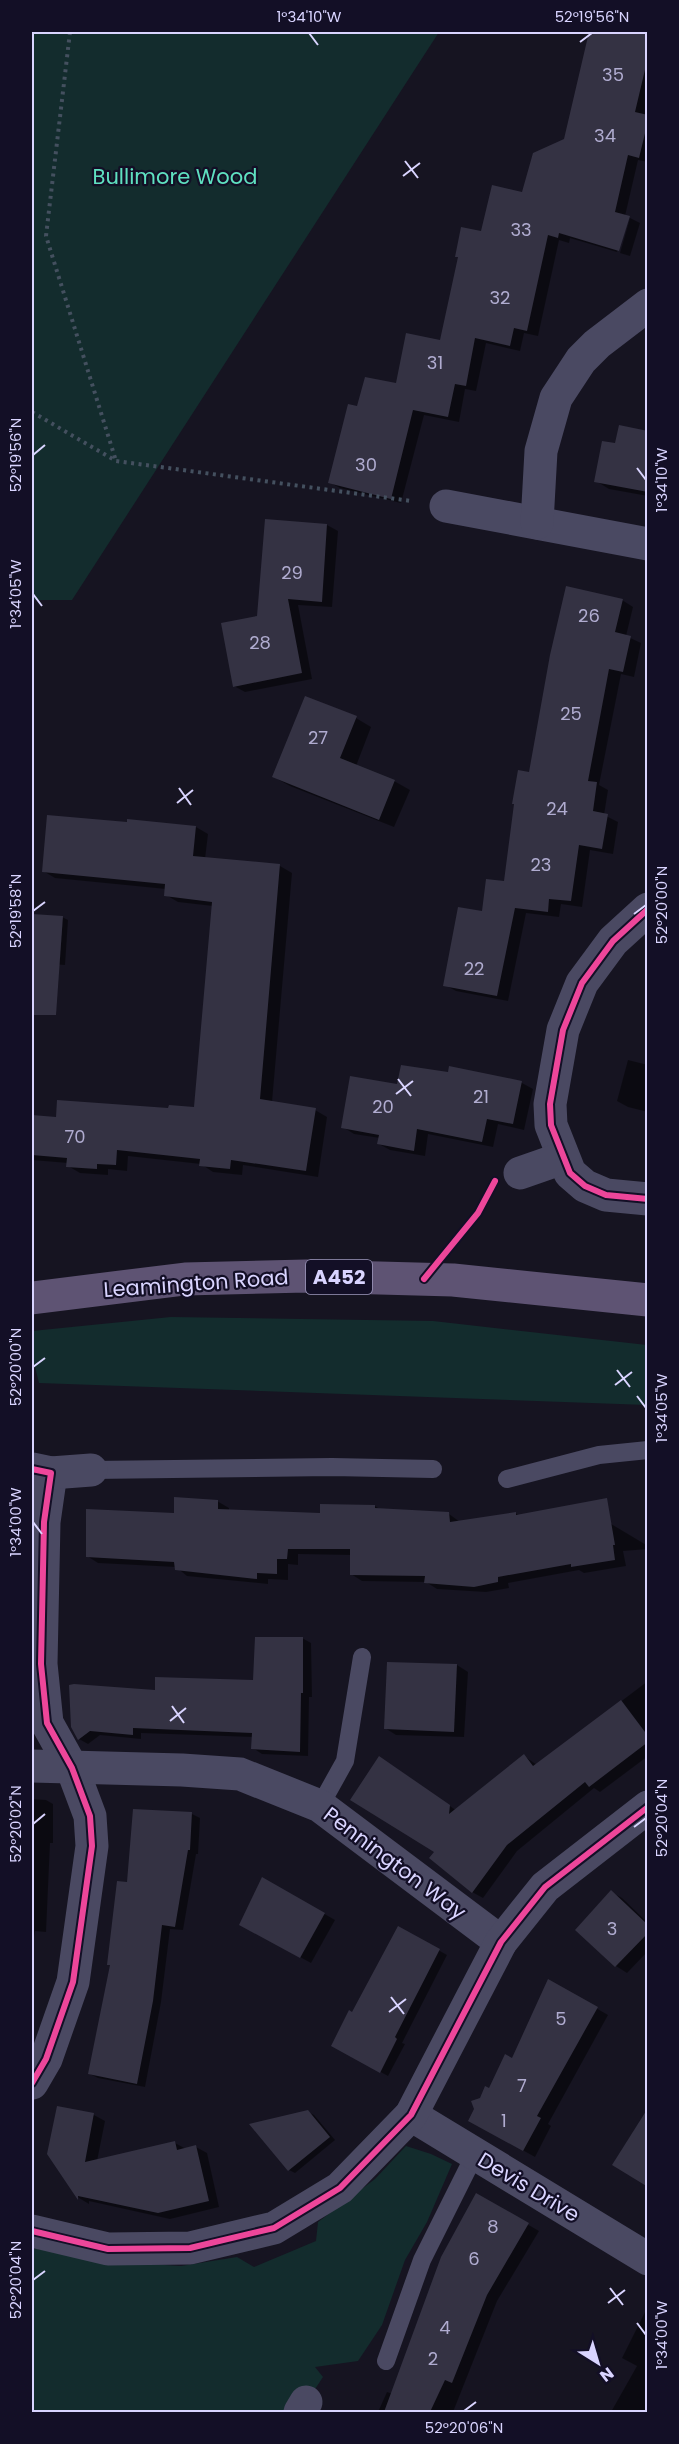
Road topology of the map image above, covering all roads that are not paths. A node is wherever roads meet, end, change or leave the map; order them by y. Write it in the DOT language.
graph roads {
  1 [pos="648,305"];
  2 [pos="446,506"];
  3 [pos="537,523"];
  4 [pos="648,544"];
  5 [pos="648,909"];
  6 [pos="563,1158"];
  7 [pos="520,1173"];
  8 [pos="648,1199"];
  9 [pos="32,1298"];
  10 [pos="648,1300"];
  11 [pos="648,1450"];
  12 [pos="433,1468"];
  13 [pos="91,1470"];
  14 [pos="41,1471"];
  15 [pos="507,1479"];
  16 [pos="362,1657"];
  17 [pos="32,1766"];
  18 [pos="72,1768"];
  19 [pos="320,1806"];
  20 [pos="648,1808"];
  21 [pos="501,1942"];
  22 [pos="32,2083"];
  23 [pos="411,2115"];
  24 [pos="475,2154"];
  25 [pos="32,2231"];
  26 [pos="648,2259"];
  27 [pos="386,2361"];
  1 -- 3 [label="street"];
  2 -- 3 [label="street"];
  3 -- 4 [label="street"];
  5 -- 6 [label="street"];
  6 -- 7 [label="street"];
  6 -- 8 [label="street"];
  9 -- 10 [label="main road, Leamington Road / A452"];
  11 -- 15 [label="lane"];
  12 -- 13 [label="lane"];
  13 -- 14 [label="street"];
  14 -- 18 [label="street"];
  16 -- 19 [label="lane"];
  17 -- 18 [label="street, Pennington Way"];
  18 -- 19 [label="street, Pennington Way"];
  18 -- 22 [label="street"];
  19 -- 21 [label="street, Pennington Way"];
  20 -- 21 [label="street"];
  21 -- 23 [label="street"];
  23 -- 24 [label="street, Devis Drive"];
  23 -- 25 [label="street"];
  24 -- 26 [label="street, Devis Drive"];
  24 -- 27 [label="lane"];
}
